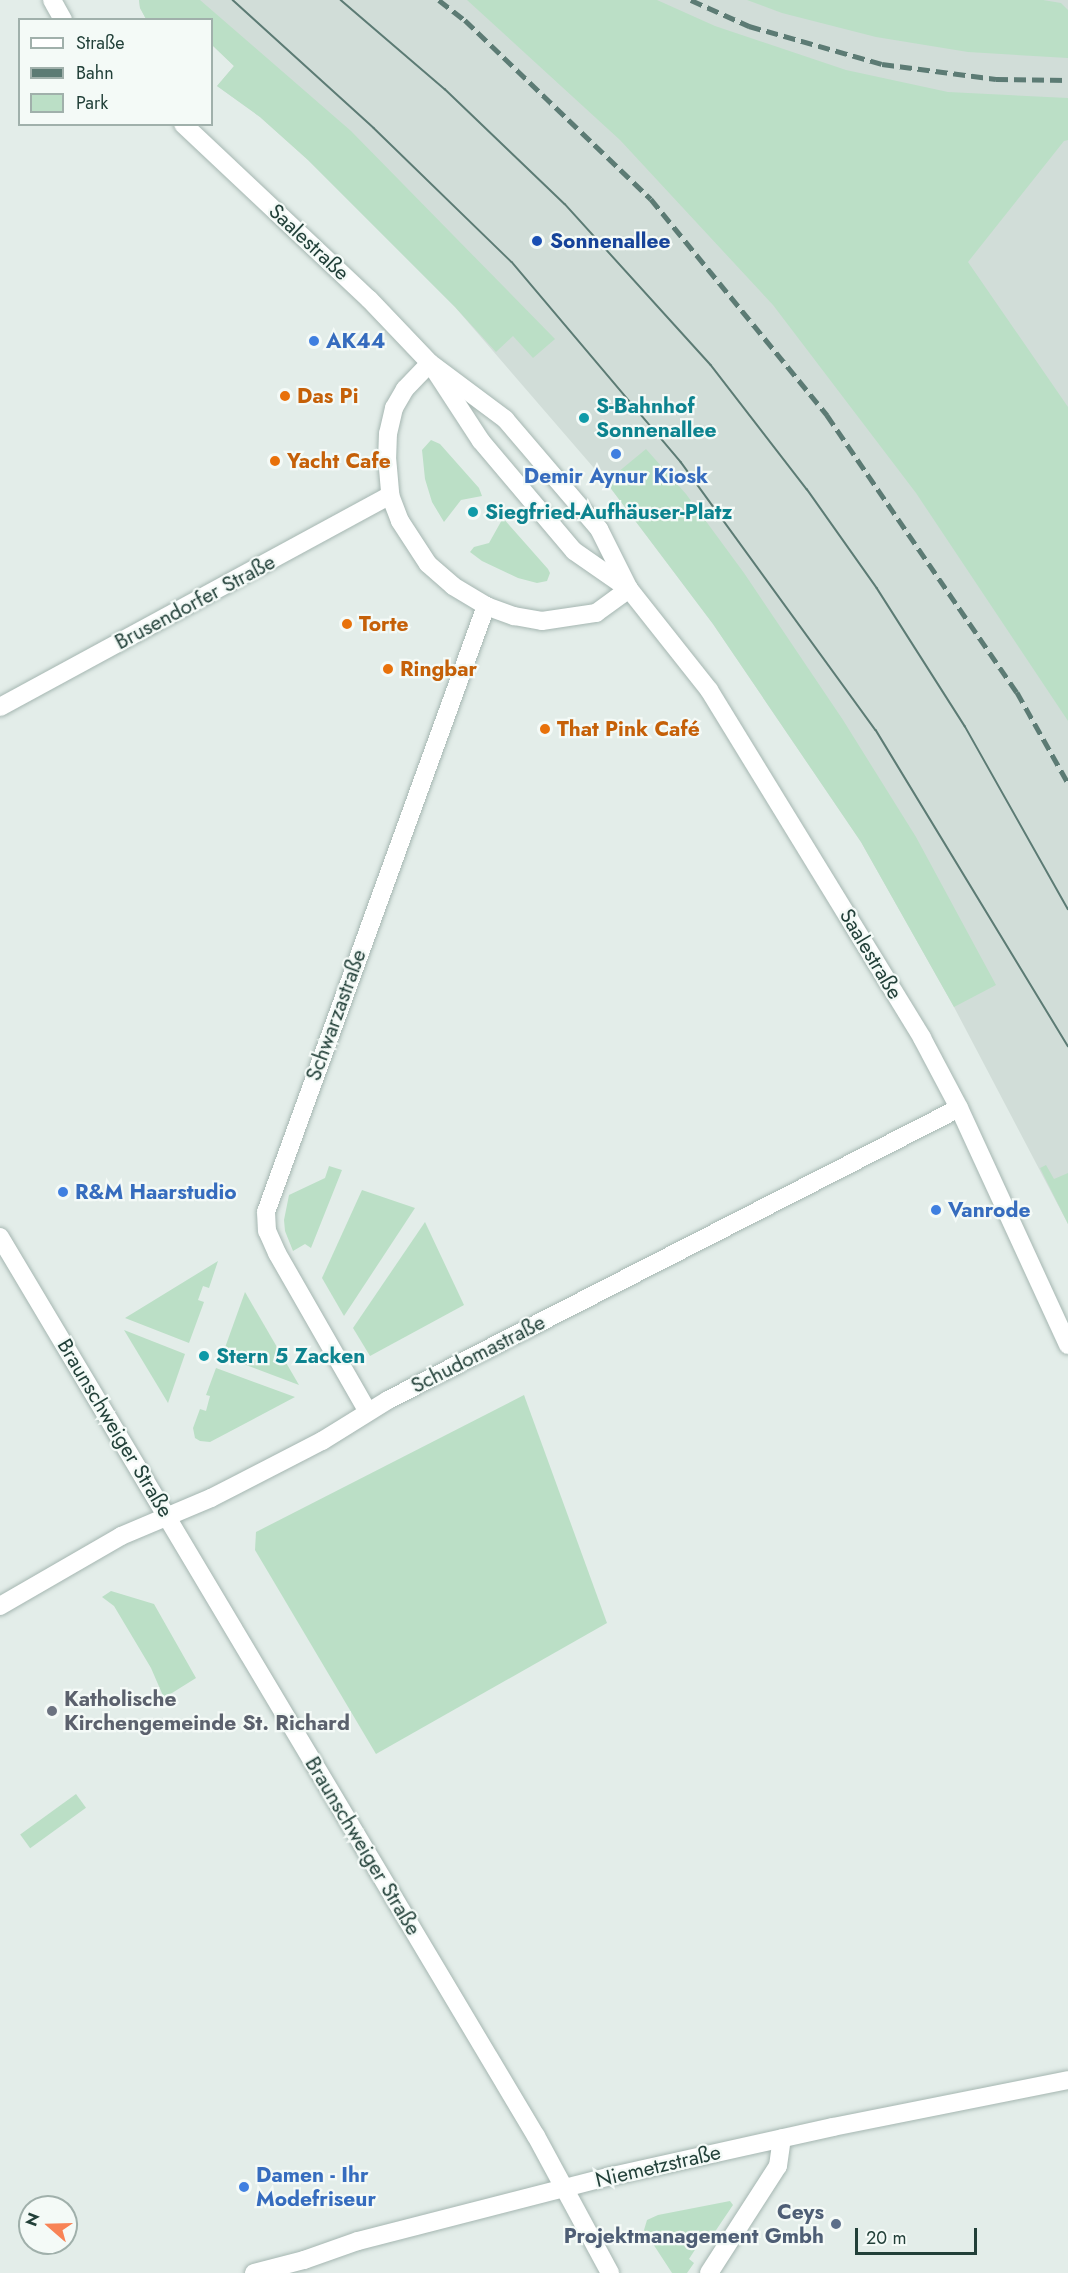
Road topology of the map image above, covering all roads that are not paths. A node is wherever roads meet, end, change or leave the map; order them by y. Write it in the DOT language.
graph roads {
  1 [pos="52,0"];
  2 [pos="62,18"];
  3 [pos="185,126"];
  4 [pos="430,363"];
  5 [pos="390,495"];
  6 [pos="628,589"];
  7 [pos="486,606"];
  8 [pos="0,707"];
  9 [pos="959,1108"];
  10 [pos="0,1237"];
  11 [pos="1068,1345"];
  12 [pos="368,1412"];
  13 [pos="168,1516"];
  14 [pos="0,1606"];
  15 [pos="1068,2080"];
  16 [pos="782,2138"];
  17 [pos="563,2189"];
  18 [pos="254,2273"];
  19 [pos="610,2273"];
  20 [pos="709,2273"];
  1 -- 2 [label="street"];
  3 -- 4 [label="street, Saalestraße"];
  4 -- 5 [label="street"];
  4 -- 6 [label="street, Saalestraße"];
  4 -- 6 [label="street, Saalestraße"];
  5 -- 7 [label="street"];
  5 -- 8 [label="street, Brusendorfer Straße"];
  6 -- 7 [label="street"];
  6 -- 9 [label="street, Saalestraße"];
  7 -- 12 [label="street, Schwarzastraße"];
  9 -- 11 [label="street, Saalestraße"];
  9 -- 12 [label="street, Schudomastraße"];
  10 -- 13 [label="street, Braunschweiger Straße"];
  12 -- 13 [label="street, Schudomastraße"];
  13 -- 14 [label="street, Schudomastraße"];
  13 -- 17 [label="street, Braunschweiger Straße"];
  15 -- 16 [label="street, Niemetzstraße"];
  16 -- 17 [label="street, Niemetzstraße"];
  16 -- 20 [label="street"];
  17 -- 18 [label="street, Niemetzstraße"];
  17 -- 19 [label="street, Braunschweiger Straße"];
}
